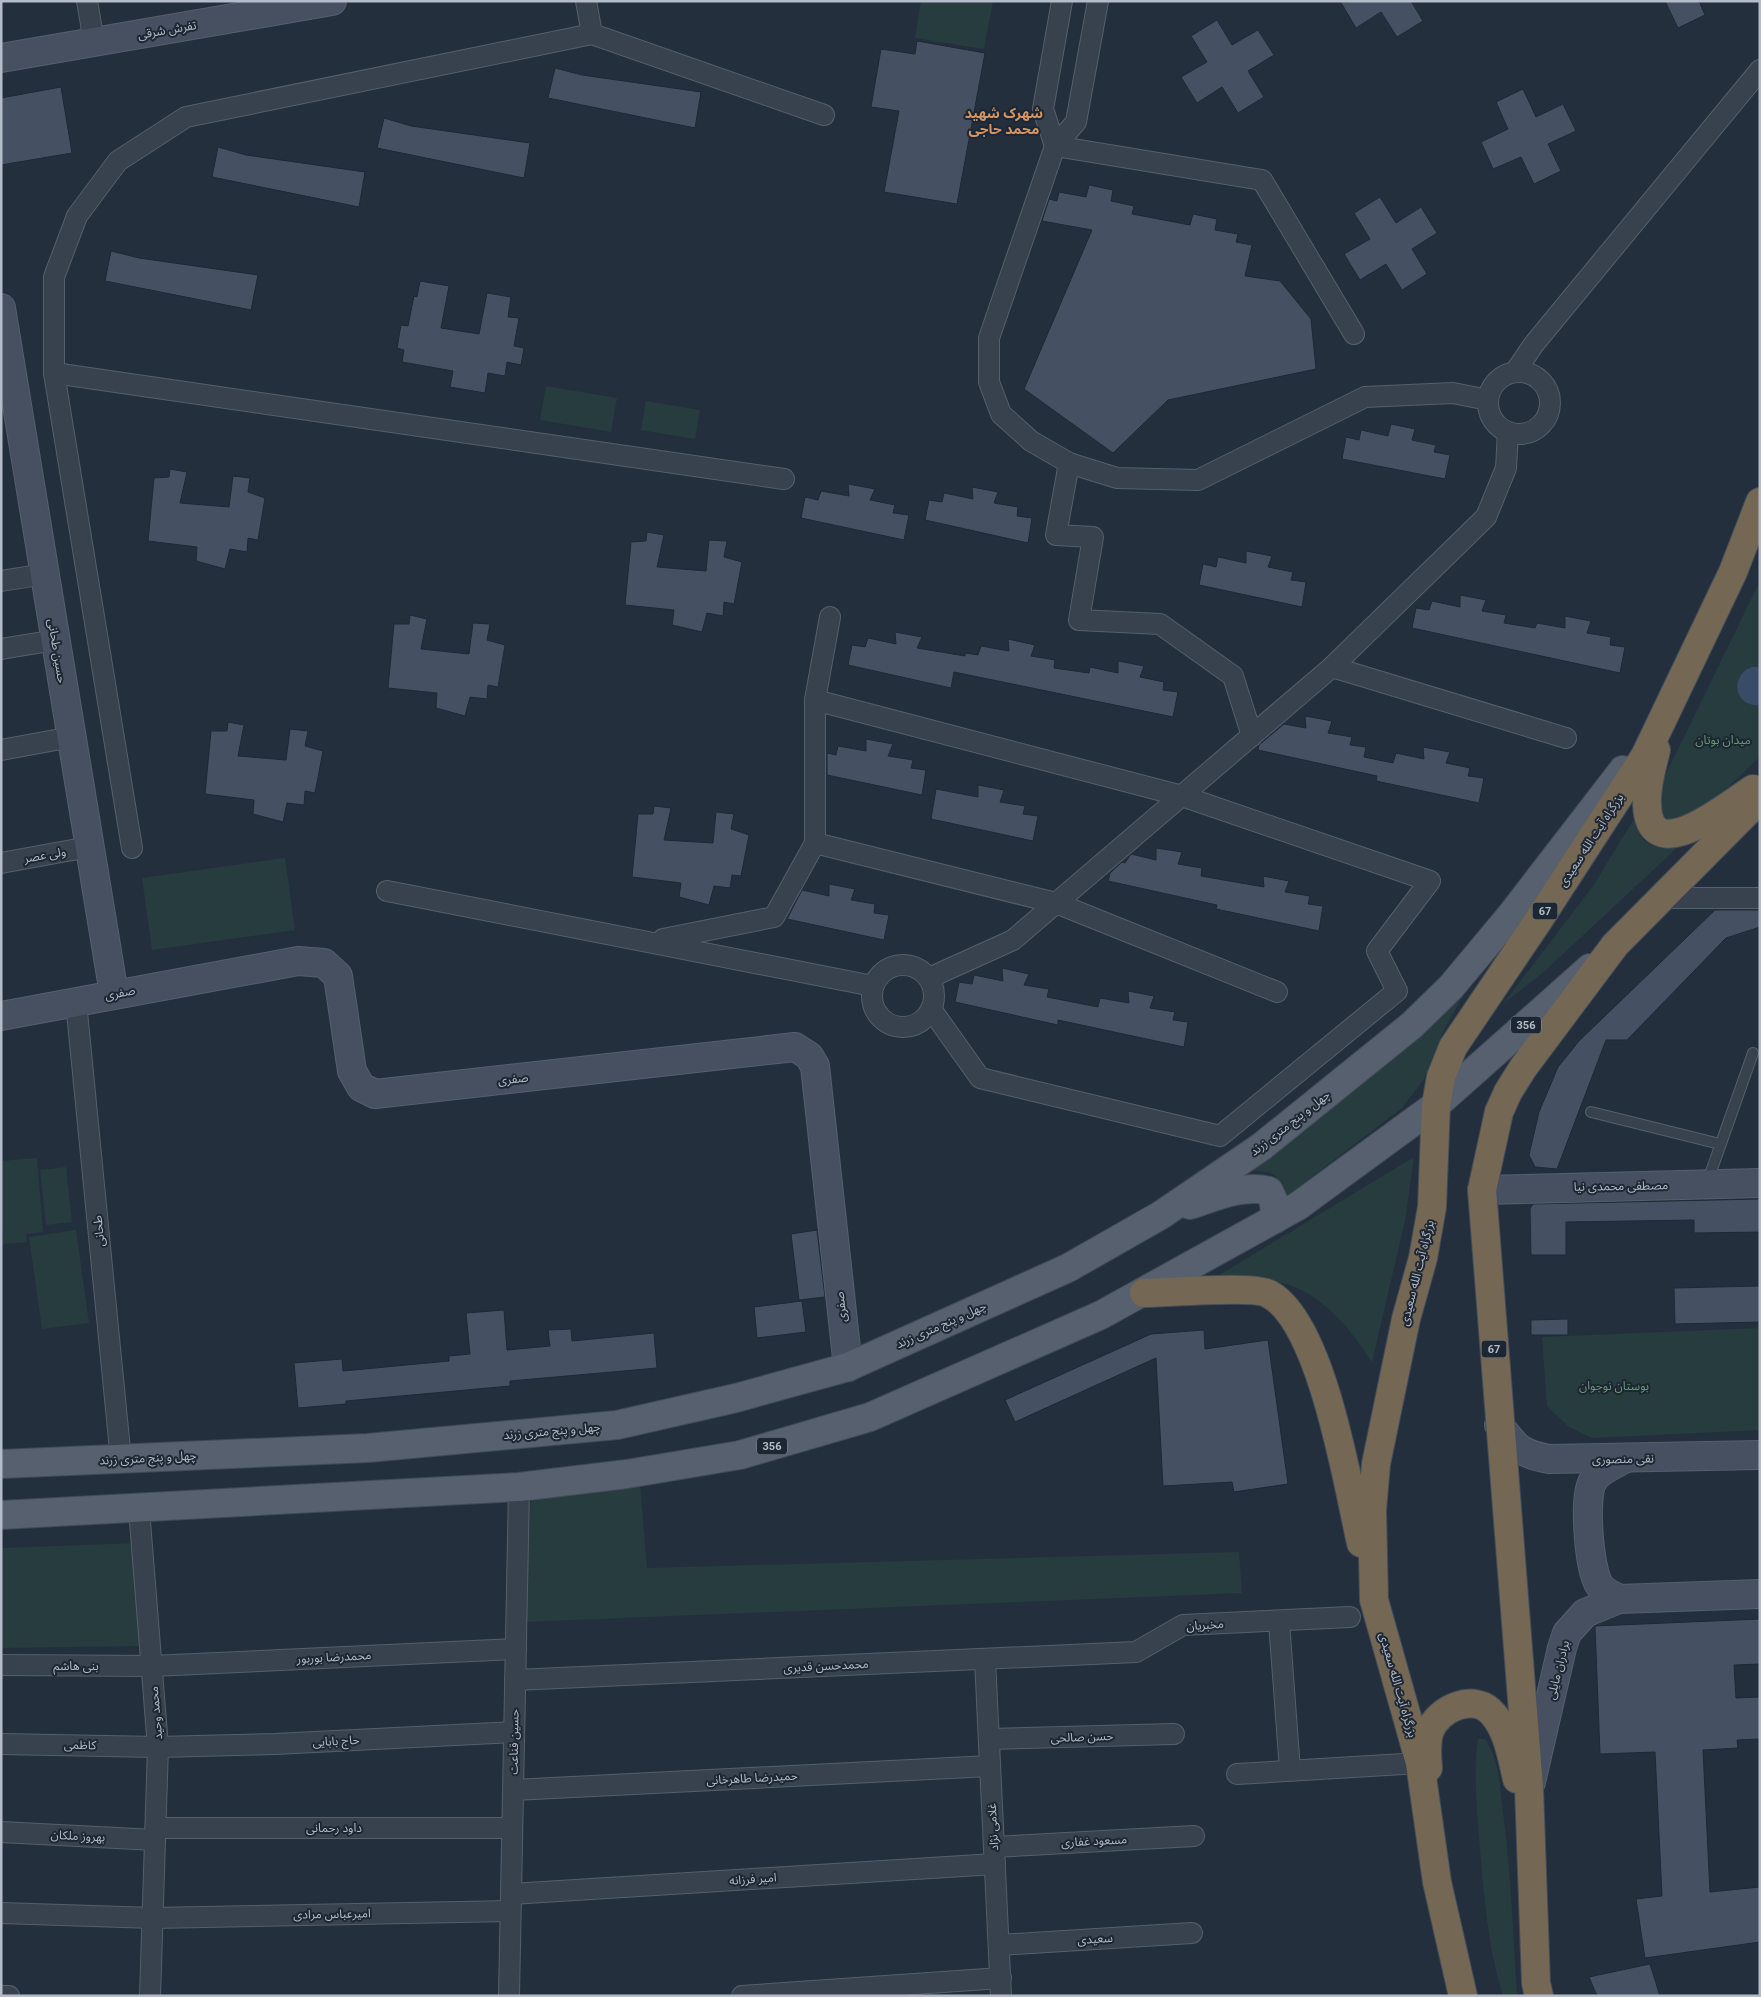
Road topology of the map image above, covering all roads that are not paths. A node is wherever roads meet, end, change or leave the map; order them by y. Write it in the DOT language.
graph roads {
  1 [pos="87,1"];
  2 [pos="332,1"];
  3 [pos="586,1"];
  4 [pos="1062,1"];
  5 [pos="1098,1"];
  6 [pos="592,34"];
  7 [pos="94,42"];
  8 [pos="1,58"];
  9 [pos="1760,70"];
  10 [pos="824,115"];
  11 [pos="1055,146"];
  12 [pos="2,311"];
  13 [pos="1354,334"];
  14 [pos="1514,372"];
  15 [pos="54,373"];
  16 [pos="1488,400"];
  17 [pos="9,402"];
  18 [pos="1508,432"];
  19 [pos="1069,463"];
  20 [pos="784,479"];
  21 [pos="1760,502"];
  22 [pos="45,574"];
  23 [pos="1,581"];
  24 [pos="830,617"];
  25 [pos="56,640"];
  26 [pos="1,649"];
  27 [pos="1332,668"];
  28 [pos="814,700"];
  29 [pos="1662,719"];
  30 [pos="1252,736"];
  31 [pos="72,737"];
  32 [pos="1566,738"];
  33 [pos="1,750"];
  34 [pos="1760,784"];
  35 [pos="1182,796"];
  36 [pos="1760,798"];
  37 [pos="815,843"];
  38 [pos="90,847"];
  39 [pos="132,848"];
  40 [pos="1,863"];
  41 [pos="387,891"];
  42 [pos="1659,898"];
  43 [pos="1760,898"];
  44 [pos="1056,904"];
  45 [pos="652,941"];
  46 [pos="1615,946"];
  47 [pos="928,978"];
  48 [pos="874,986"];
  49 [pos="1277,992"];
  50 [pos="114,994"];
  51 [pos="76,1002"];
  52 [pos="931,1009"];
  53 [pos="1,1016"];
  54 [pos="1753,1053"];
  55 [pos="1436,1105"];
  56 [pos="1591,1112"];
  57 [pos="1720,1144"];
  58 [pos="1760,1183"];
  59 [pos="1706,1184"];
  60 [pos="1482,1190"];
  61 [pos="1161,1215"];
  62 [pos="1275,1219"];
  63 [pos="1144,1293"];
  64 [pos="848,1367"];
  65 [pos="1500,1425"];
  66 [pos="1760,1455"];
  67 [pos="1624,1459"];
  68 [pos="121,1460"];
  69 [pos="1,1464"];
  70 [pos="519,1487"];
  71 [pos="139,1509"];
  72 [pos="1,1515"];
  73 [pos="1760,1594"];
  74 [pos="1619,1599"];
  75 [pos="1374,1600"];
  76 [pos="1350,1617"];
  77 [pos="1279,1622"];
  78 [pos="516,1649"];
  79 [pos="1136,1652"];
  80 [pos="985,1659"];
  81 [pos="1,1665"];
  82 [pos="152,1666"];
  83 [pos="516,1680"];
  84 [pos="514,1732"];
  85 [pos="1174,1734"];
  86 [pos="989,1739"];
  87 [pos="1,1744"];
  88 [pos="158,1747"];
  89 [pos="1420,1763"];
  90 [pos="990,1766"];
  91 [pos="1290,1770"];
  92 [pos="1237,1774"];
  93 [pos="1529,1788"];
  94 [pos="513,1790"];
  95 [pos="512,1828"];
  96 [pos="1431,1829"];
  97 [pos="1,1832"];
  98 [pos="156,1834"];
  99 [pos="1531,1834"];
  100 [pos="1194,1836"];
  101 [pos="994,1855"];
  102 [pos="511,1902"];
  103 [pos="1,1913"];
  104 [pos="153,1918"];
  105 [pos="1192,1933"];
  106 [pos="999,1945"];
  107 [pos="1001,1987"];
  108 [pos="1,1996"];
  109 [pos="10,1996"];
  110 [pos="150,1996"];
  111 [pos="509,1996"];
  112 [pos="742,1996"];
  113 [pos="1463,1996"];
  114 [pos="1539,1996"];
  1 -- 7 [label="street"];
  2 -- 7 [label="street, تفرش شرقی"];
  3 -- 6 [label="street"];
  4 -- 11 [label="street"];
  5 -- 11 [label="street"];
  6 -- 10 [label="street"];
  6 -- 15 [label="street"];
  7 -- 8 [label="street, تفرش شرقی"];
  9 -- 14 [label="street"];
  11 -- 13 [label="street"];
  11 -- 19 [label="street"];
  12 -- 17 [label="street, حسین طحانی"];
  14 -- 16 [label="street"];
  14 -- 18 [label="street"];
  15 -- 20 [label="street"];
  15 -- 39 [label="street"];
  16 -- 18 [label="street"];
  16 -- 19 [label="street"];
  17 -- 22 [label="street, حسین طحانی"];
  18 -- 27 [label="street"];
  19 -- 30 [label="street"];
  21 -- 29 [label="highway, بزرگراه آیت الله سعیدی / 67"];
  22 -- 23 [label="street"];
  22 -- 25 [label="street, حسین طحانی"];
  24 -- 28 [label="street"];
  25 -- 26 [label="street"];
  25 -- 31 [label="street, حسین طحانی"];
  27 -- 30 [label="street"];
  27 -- 32 [label="street"];
  28 -- 35 [label="street"];
  28 -- 37 [label="street"];
  29 -- 34 [label="highway"];
  29 -- 55 [label="highway, بزرگراه آیت الله سعیدی / 67"];
  29 -- 61 [label="main road, چهل و پنج متری زرند"];
  30 -- 35 [label="street"];
  31 -- 33 [label="street"];
  31 -- 38 [label="street, حسین طحانی"];
  35 -- 44 [label="street"];
  35 -- 52 [label="street"];
  36 -- 42 [label="highway, 67"];
  37 -- 44 [label="street"];
  37 -- 45 [label="street"];
  38 -- 40 [label="street, ولی عصر"];
  38 -- 50 [label="street, حسین طحانی"];
  41 -- 45 [label="street"];
  42 -- 43 [label="street"];
  42 -- 46 [label="highway, 67"];
  44 -- 47 [label="street"];
  44 -- 49 [label="street"];
  45 -- 48 [label="street"];
  46 -- 55 [label="main road, 356"];
  46 -- 60 [label="highway, 67"];
  47 -- 48 [label="street"];
  47 -- 52 [label="street"];
  48 -- 52 [label="street"];
  50 -- 51 [label="street, صفری"];
  50 -- 64 [label="street, صفری"];
  51 -- 53 [label="street, صفری"];
  51 -- 68 [label="street, طحانی"];
  54 -- 57 [label="lane"];
  55 -- 62 [label="main road, 356"];
  55 -- 75 [label="highway, بزرگراه آیت الله سعیدی / 67"];
  56 -- 57 [label="lane"];
  57 -- 59 [label="lane"];
  58 -- 59 [label="street, مصطفی محمدی نیا"];
  59 -- 60 [label="street, مصطفی محمدی نیا"];
  60 -- 65 [label="highway, 67"];
  61 -- 62 [label="main road"];
  61 -- 64 [label="main road, چهل و پنج متری زرند"];
  62 -- 63 [label="main road, 356"];
  63 -- 70 [label="main road, 356"];
  63 -- 75 [label="highway"];
  64 -- 68 [label="main road, چهل و پنج متری زرند"];
  65 -- 67 [label="street, نقی منصوری"];
  65 -- 93 [label="highway, 67"];
  66 -- 67 [label="street, نقی منصوری"];
  67 -- 74 [label="street"];
  68 -- 69 [label="main road, چهل و پنج متری زرند"];
  70 -- 71 [label="main road, 356"];
  70 -- 78 [label="street, حسین قناعت"];
  71 -- 72 [label="main road, 356"];
  71 -- 82 [label="street, محمد وحید"];
  73 -- 74 [label="street, برادران مایلی"];
  74 -- 93 [label="street, برادران مایلی"];
  75 -- 89 [label="highway, بزرگراه آیت الله سعیدی / 67"];
  76 -- 77 [label="street, مخبریان"];
  77 -- 79 [label="street, مخبریان"];
  77 -- 91 [label="street"];
  78 -- 82 [label="street, محمدرضا بوربور"];
  78 -- 83 [label="street, حسین قناعت"];
  79 -- 80 [label="street, محمدحسن قدیری"];
  80 -- 83 [label="street, محمدحسن قدیری"];
  80 -- 86 [label="street, غلامی نژاد"];
  81 -- 82 [label="street, بنی هاشم"];
  82 -- 88 [label="street, محمد وحید"];
  83 -- 84 [label="street, حسین قناعت"];
  84 -- 88 [label="street, حاج بابایی"];
  84 -- 94 [label="street, حسین قناعت"];
  85 -- 86 [label="street, حسن صالحی"];
  86 -- 90 [label="street, غلامی نژاد"];
  87 -- 88 [label="street, کاظمی"];
  88 -- 98 [label="street, محمد وحید"];
  89 -- 91 [label="street"];
  89 -- 96 [label="highway, بزرگراه آیت الله سعیدی / 67"];
  90 -- 94 [label="street, حمیدرضا طاهرخانی"];
  90 -- 101 [label="street, غلامی نژاد"];
  91 -- 92 [label="street"];
  93 -- 99 [label="highway, 67"];
  94 -- 95 [label="street, حسین قناعت"];
  95 -- 98 [label="street, داود رحمانی"];
  95 -- 102 [label="street, حسین قناعت"];
  96 -- 99 [label="highway"];
  96 -- 113 [label="highway, بزرگراه آیت الله سعیدی / 67"];
  97 -- 98 [label="street, بهروز ملکان"];
  98 -- 104 [label="street, محمد وحید"];
  99 -- 114 [label="highway, 67"];
  100 -- 101 [label="street, مسعود غفاری"];
  101 -- 102 [label="street, امیر فرزانه"];
  101 -- 106 [label="street, غلامی نژاد"];
  102 -- 104 [label="street, امیرعباس مرادی"];
  102 -- 111 [label="street, حسین قناعت"];
  103 -- 104 [label="street"];
  104 -- 110 [label="street, محمد وحید"];
  105 -- 106 [label="street, سعيدی"];
  106 -- 107 [label="street, غلامی نژاد"];
  107 -- 112 [label="street"];
  108 -- 109 [label="street"];
}
